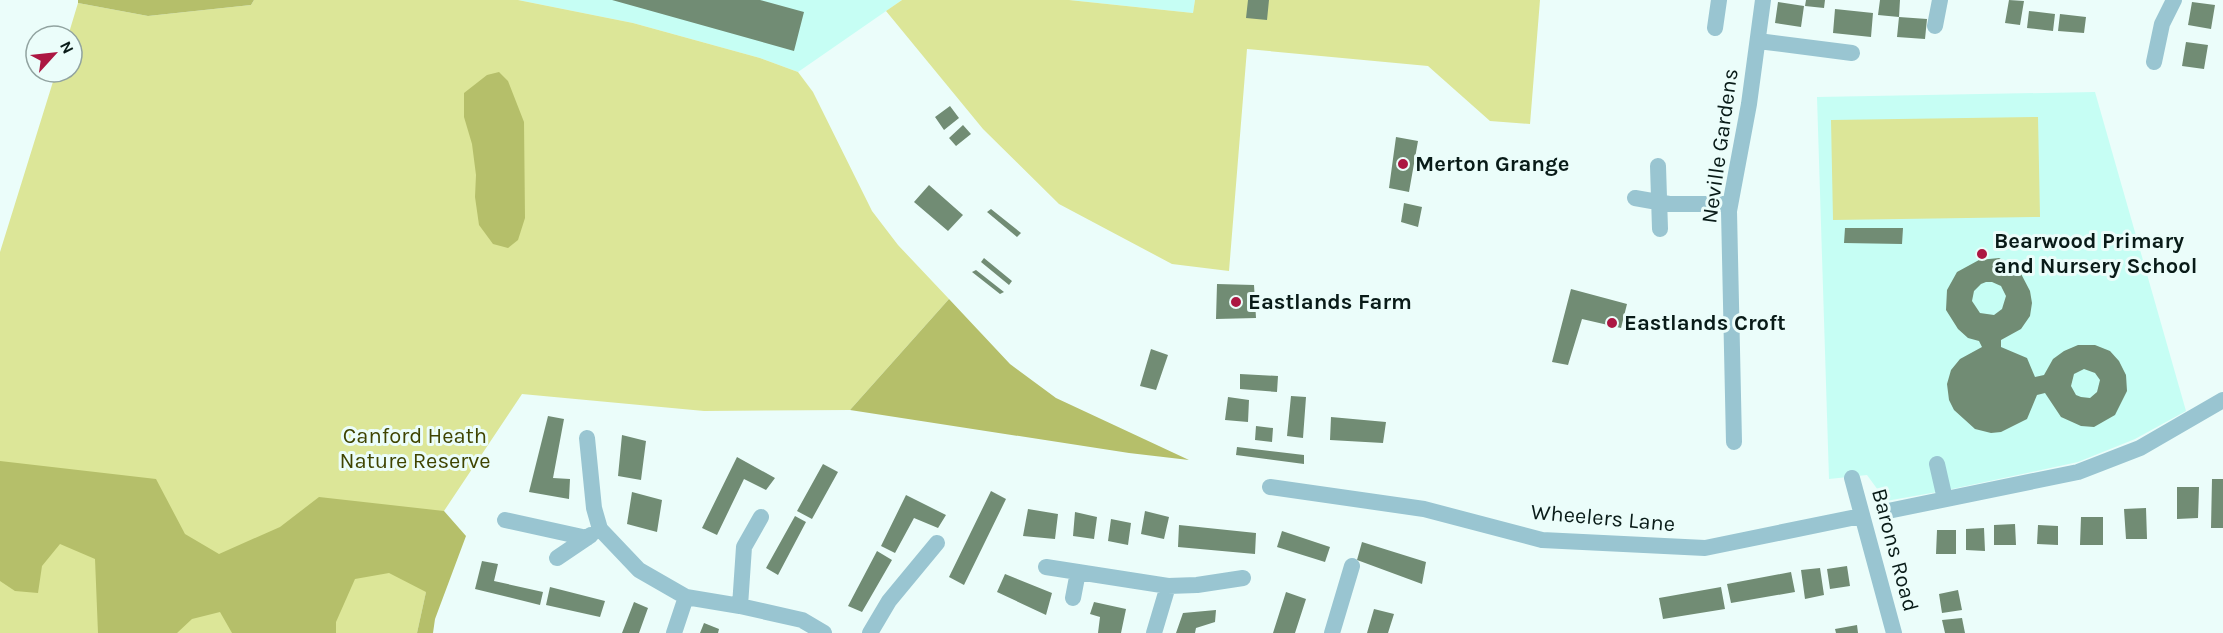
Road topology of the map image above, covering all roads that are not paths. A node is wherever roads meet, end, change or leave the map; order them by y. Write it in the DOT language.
graph roads {
  1 [pos="1719,0"];
  2 [pos="1763,0"];
  3 [pos="1940,0"];
  4 [pos="2174,0"];
  5 [pos="1935,26"];
  6 [pos="1715,27"];
  7 [pos="1758,41"];
  8 [pos="1852,53"];
  9 [pos="2154,62"];
  10 [pos="1658,166"];
  11 [pos="1635,198"];
  12 [pos="1660,203"];
  13 [pos="1730,204"];
  14 [pos="1660,229"];
  15 [pos="2223,400"];
  16 [pos="587,438"];
  17 [pos="1734,442"];
  18 [pos="1937,464"];
  19 [pos="1852,478"];
  20 [pos="1270,487"];
  21 [pos="1945,499"];
  22 [pos="1888,511"];
  23 [pos="1861,516"];
  24 [pos="760,517"];
  25 [pos="505,520"];
  26 [pos="594,534"];
  27 [pos="937,543"];
  28 [pos="557,558"];
  29 [pos="1352,566"];
  30 [pos="1046,567"];
  31 [pos="1078,572"];
  32 [pos="1243,578"];
  33 [pos="1168,586"];
  34 [pos="686,597"];
  35 [pos="1073,598"];
  36 [pos="740,606"];
  37 [pos="674,633"];
  38 [pos="825,633"];
  39 [pos="870,633"];
  40 [pos="1154,633"];
  41 [pos="1332,633"];
  42 [pos="1894,633"];
  1 -- 6 [label="street"];
  2 -- 7 [label="street, Neville Gardens"];
  3 -- 5 [label="street"];
  4 -- 9 [label="street"];
  7 -- 8 [label="street"];
  7 -- 13 [label="street, Neville Gardens"];
  10 -- 12 [label="street"];
  11 -- 12 [label="street"];
  12 -- 13 [label="street"];
  12 -- 14 [label="street"];
  13 -- 17 [label="street, Neville Gardens"];
  15 -- 21 [label="street"];
  16 -- 26 [label="street"];
  18 -- 21 [label="street"];
  19 -- 23 [label="street, Barons Road"];
  20 -- 23 [label="street, Wheelers Lane"];
  21 -- 22 [label="street"];
  23 -- 42 [label="street, Barons Road"];
  24 -- 36 [label="street"];
  25 -- 26 [label="street"];
  26 -- 28 [label="street"];
  26 -- 34 [label="street"];
  27 -- 39 [label="street"];
  29 -- 41 [label="street"];
  30 -- 31 [label="street"];
  31 -- 33 [label="street"];
  31 -- 35 [label="street"];
  32 -- 33 [label="street"];
  33 -- 40 [label="street"];
  34 -- 36 [label="street"];
  34 -- 37 [label="street"];
  36 -- 38 [label="street"];
}
